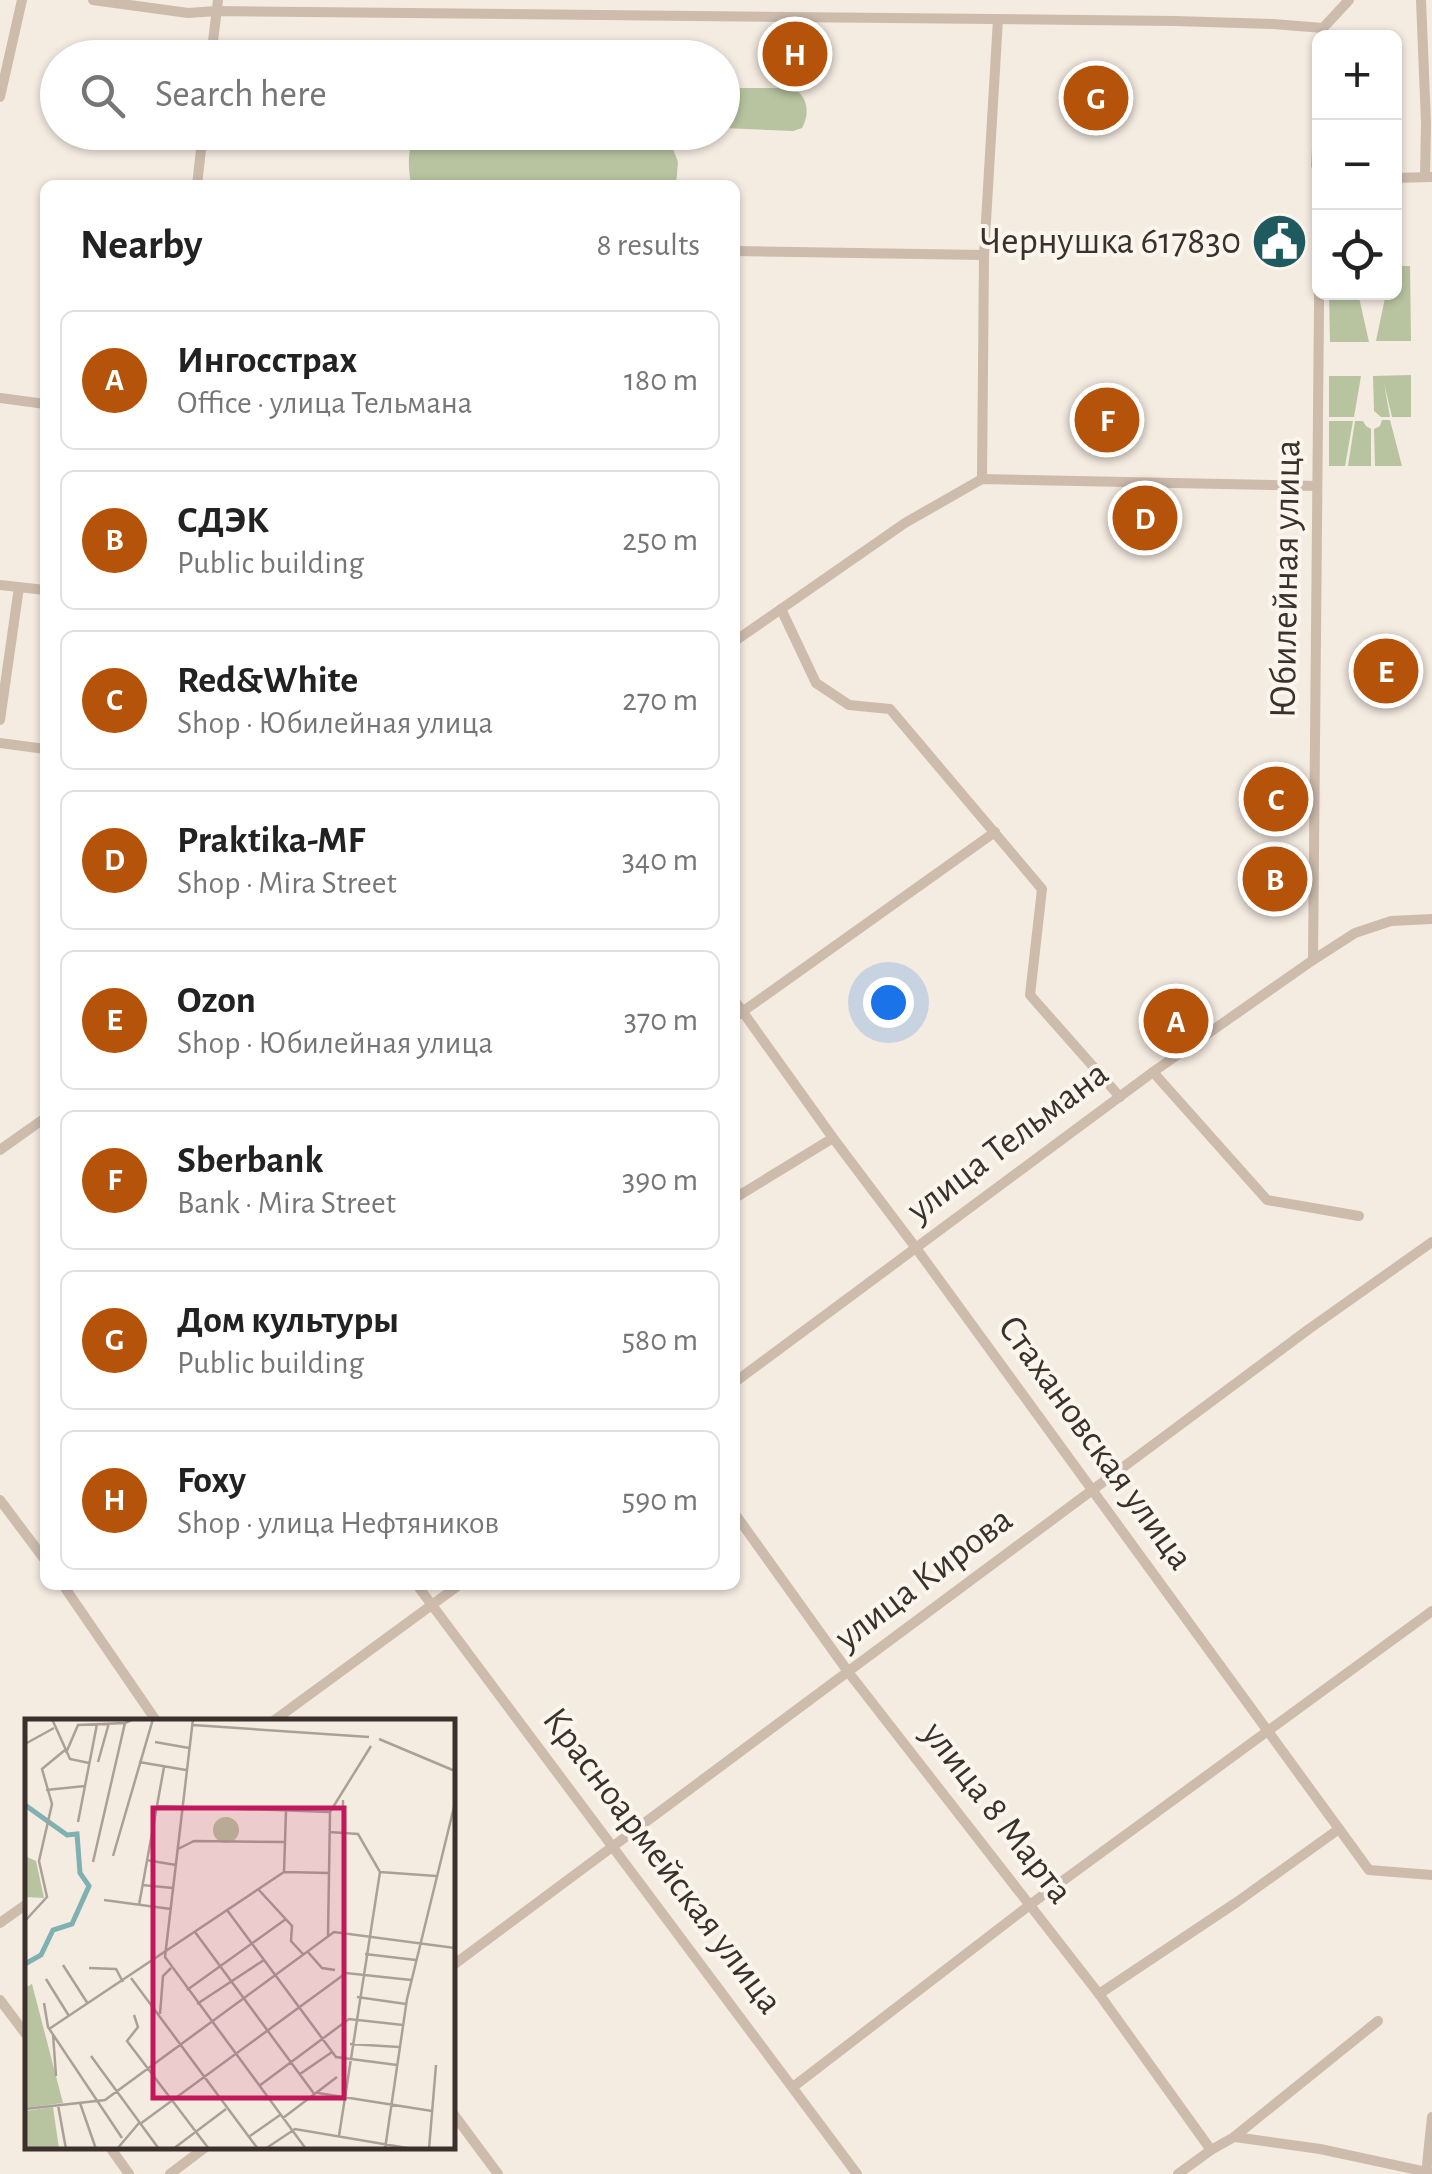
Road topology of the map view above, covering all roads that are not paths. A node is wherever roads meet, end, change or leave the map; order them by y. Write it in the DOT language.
graph roads {
  1 [pos="22,0"];
  2 [pos="94,0"];
  3 [pos="1349,0"];
  4 [pos="1421,0"];
  5 [pos="217,6"];
  6 [pos="998,20"];
  7 [pos="1312,30"];
  8 [pos="1325,30"];
  9 [pos="214,40"];
  10 [pos="0,96"];
  11 [pos="201,150"];
  12 [pos="1429,177"];
  13 [pos="1402,178"];
  14 [pos="197,180"];
  15 [pos="1320,210"];
  16 [pos="740,252"];
  17 [pos="984,255"];
  18 [pos="0,398"];
  19 [pos="40,403"];
  20 [pos="982,479"];
  21 [pos="1317,486"];
  22 [pos="0,585"];
  23 [pos="18,587"];
  24 [pos="40,589"];
  25 [pos="781,609"];
  26 [pos="740,638"];
  27 [pos="0,720"];
  28 [pos="0,743"];
  29 [pos="40,747"];
  30 [pos="995,832"];
  31 [pos="1432,919"];
  32 [pos="1313,960"];
  33 [pos="740,1013"];
  34 [pos="740,1015"];
  35 [pos="1154,1072"];
  36 [pos="1120,1097"];
  37 [pos="40,1122"];
  38 [pos="833,1138"];
  39 [pos="0,1150"];
  40 [pos="740,1195"];
  41 [pos="1359,1216"];
  42 [pos="1432,1242"];
  43 [pos="916,1248"];
  44 [pos="740,1378"];
  45 [pos="1092,1491"];
  46 [pos="0,1500"];
  47 [pos="740,1521"];
  48 [pos="40,1553"];
  49 [pos="66,1590"];
  50 [pos="422,1590"];
  51 [pos="452,1590"];
  52 [pos="433,1604"];
  53 [pos="1432,1611"];
  54 [pos="849,1672"];
  55 [pos="155,1719"];
  56 [pos="276,1719"];
  57 [pos="1266,1731"];
  58 [pos="1339,1829"];
  59 [pos="613,1845"];
  60 [pos="1432,1875"];
  61 [pos="25,1904"];
  62 [pos="1031,1904"];
  63 [pos="0,1923"];
  64 [pos="455,1964"];
  65 [pos="1099,1994"];
  66 [pos="0,2000"];
  67 [pos="1378,2021"];
  68 [pos="25,2033"];
  69 [pos="794,2088"];
  70 [pos="455,2116"];
  71 [pos="1432,2118"];
  72 [pos="1234,2137"];
  73 [pos="111,2149"];
  74 [pos="204,2149"];
  75 [pos="1211,2150"];
  76 [pos="1428,2173"];
  77 [pos="129,2174"];
  78 [pos="170,2174"];
  79 [pos="498,2174"];
  80 [pos="857,2174"];
  81 [pos="1178,2174"];
  1 -- 10 [label="street"];
  2 -- 5 [label="street"];
  3 -- 8 [label="street"];
  4 -- 12 [label="street"];
  5 -- 6 [label="street"];
  5 -- 9 [label="street"];
  6 -- 7 [label="street"];
  6 -- 17 [label="street"];
  11 -- 14 [label="street"];
  12 -- 13 [label="street"];
  15 -- 21 [label="street, Юбилейная улица"];
  16 -- 17 [label="street"];
  17 -- 20 [label="street"];
  18 -- 19 [label="street"];
  20 -- 21 [label="street"];
  20 -- 25 [label="street"];
  21 -- 32 [label="street, Юбилейная улица"];
  22 -- 23 [label="street"];
  23 -- 24 [label="street"];
  23 -- 27 [label="street"];
  25 -- 26 [label="street"];
  25 -- 30 [label="street"];
  28 -- 29 [label="street"];
  30 -- 33 [label="street"];
  30 -- 36 [label="street"];
  31 -- 32 [label="street, улица Тельмана"];
  32 -- 35 [label="street, улица Тельмана"];
  34 -- 38 [label="street, Стахановская улица"];
  35 -- 36 [label="street, улица Тельмана"];
  35 -- 41 [label="street"];
  36 -- 43 [label="street, улица Тельмана"];
  37 -- 39 [label="street"];
  38 -- 40 [label="street"];
  38 -- 43 [label="street, Стахановская улица"];
  42 -- 45 [label="street, улица Кирова"];
  43 -- 44 [label="street, улица Тельмана"];
  43 -- 45 [label="street, Стахановская улица"];
  45 -- 54 [label="street, улица Кирова"];
  45 -- 57 [label="street, Стахановская улица"];
  46 -- 48 [label="street"];
  47 -- 54 [label="street, улица 8 Марта"];
  49 -- 55 [label="street"];
  50 -- 52 [label="street, Красноармейская улица"];
  51 -- 52 [label="street"];
  52 -- 56 [label="street"];
  52 -- 59 [label="street, Красноармейская улица"];
  53 -- 57 [label="street"];
  54 -- 59 [label="street, улица Кирова"];
  54 -- 62 [label="street, улица 8 Марта"];
  57 -- 58 [label="street, Стахановская улица"];
  57 -- 62 [label="street"];
  58 -- 60 [label="street, Стахановская улица"];
  58 -- 65 [label="street"];
  59 -- 64 [label="street, улица Кирова"];
  59 -- 69 [label="street, Красноармейская улица"];
  61 -- 63 [label="street"];
  62 -- 65 [label="street, улица 8 Марта"];
  62 -- 69 [label="street"];
  65 -- 75 [label="street, улица 8 Марта"];
  66 -- 68 [label="street"];
  67 -- 72 [label="street"];
  69 -- 80 [label="street, Красноармейская улица"];
  70 -- 79 [label="street"];
  71 -- 76 [label="street"];
  72 -- 75 [label="street"];
  72 -- 76 [label="street"];
  73 -- 77 [label="street"];
  74 -- 78 [label="street"];
  75 -- 81 [label="street"];
}
